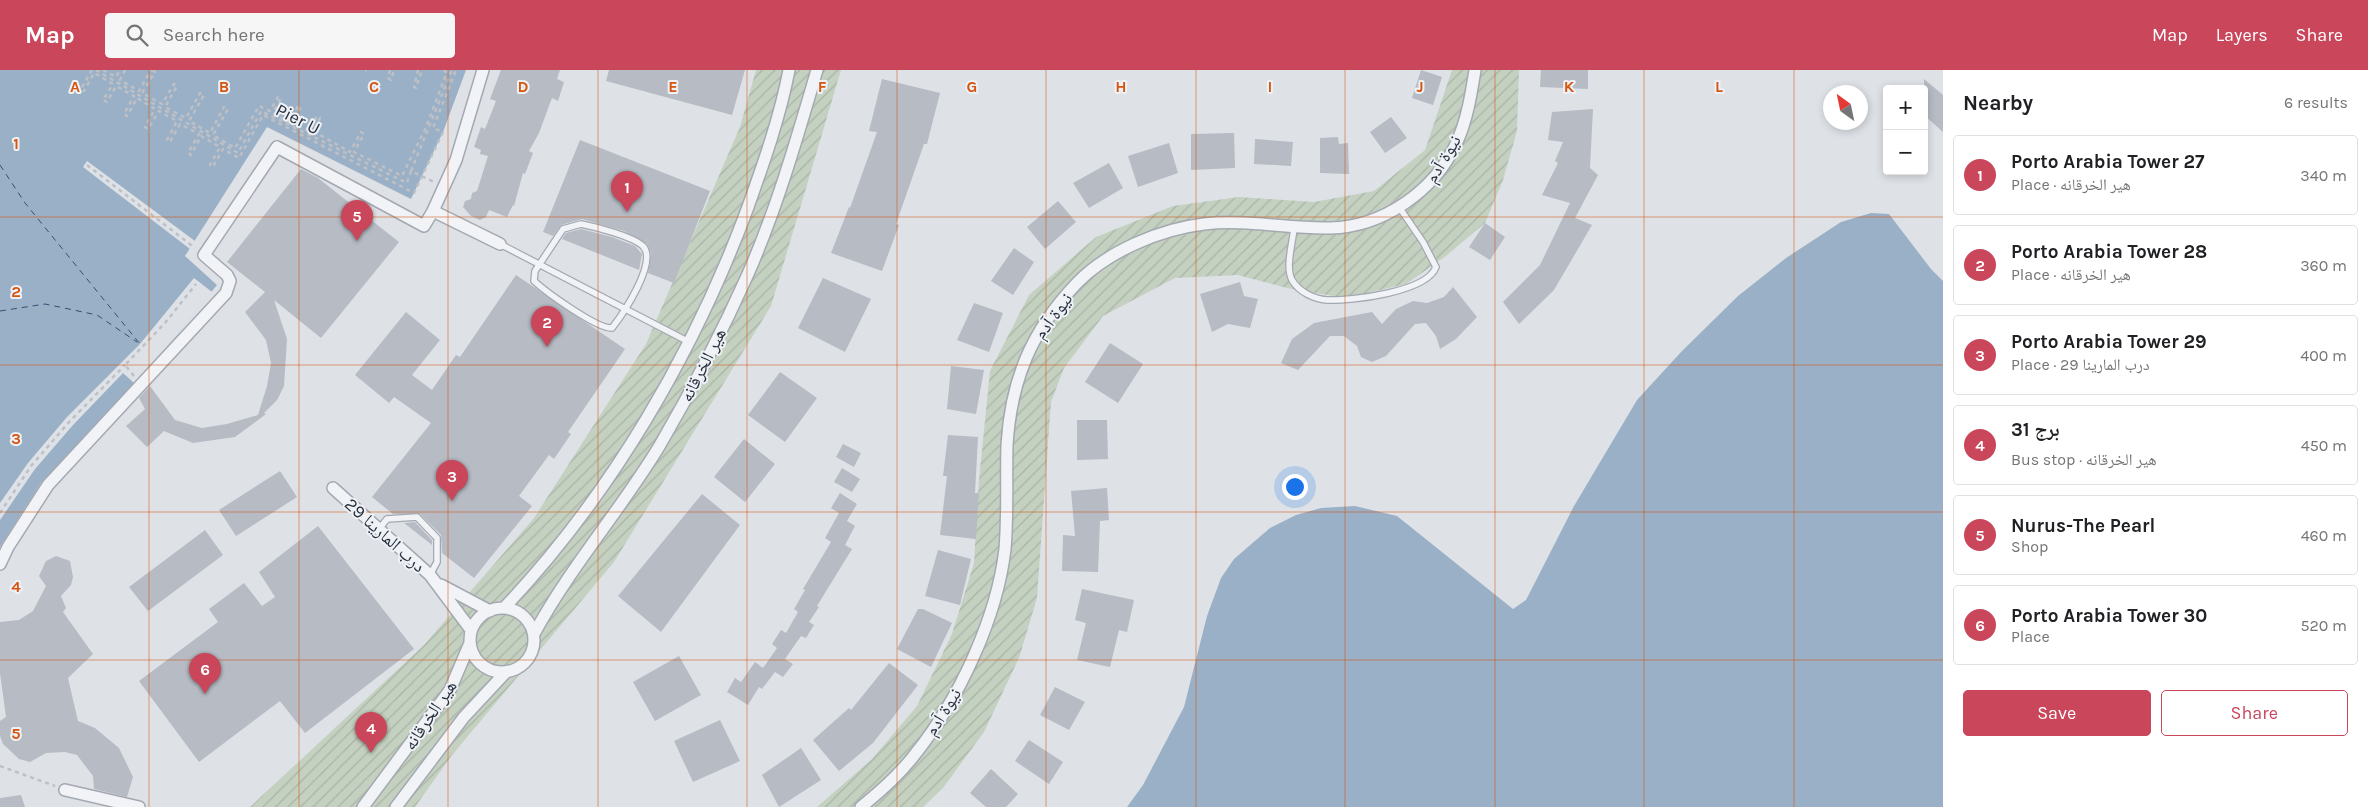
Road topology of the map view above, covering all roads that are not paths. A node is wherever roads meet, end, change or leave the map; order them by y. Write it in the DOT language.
graph roads {
  1 [pos="484,70"];
  2 [pos="789,70"];
  3 [pos="817,70"];
  4 [pos="1475,70"];
  5 [pos="1399,207"];
  6 [pos="433,211"];
  7 [pos="1294,227"];
  8 [pos="500,244"];
  9 [pos="539,264"];
  10 [pos="627,309"];
  11 [pos="690,342"];
  12 [pos="333,488"];
  13 [pos="378,530"];
  14 [pos="0,564"];
  15 [pos="434,579"];
  16 [pos="504,608"];
  17 [pos="490,611"];
  18 [pos="471,630"];
  19 [pos="534,634"];
  20 [pos="470,643"];
  21 [pos="506,672"];
  22 [pos="65,790"];
  23 [pos="139,807"];
  24 [pos="363,807"];
  25 [pos="396,807"];
  26 [pos="861,807"];
  1 -- 6 [label="street"];
  2 -- 11 [label="street, هير الخرقانه"];
  3 -- 19 [label="street, هير الخرقانه"];
  4 -- 5 [label="street, نيوة آدم"];
  5 -- 7 [label="street, نيوة آدم"];
  5 -- 7 [label="lane"];
  6 -- 8 [label="street"];
  6 -- 14 [label="street"];
  7 -- 26 [label="street, نيوة آدم"];
  8 -- 9 [label="lane"];
  9 -- 10 [label="lane"];
  9 -- 10 [label="lane"];
  9 -- 10 [label="lane"];
  10 -- 11 [label="lane"];
  11 -- 16 [label="street, هير الخرقانه"];
  12 -- 13 [label="street, درب المارينا 29"];
  13 -- 15 [label="street, درب المارينا 29"];
  13 -- 15 [label="lane"];
  15 -- 17 [label="street, درب المارينا 29"];
  15 -- 18 [label="street, درب المارينا 29"];
  16 -- 17 [label="street"];
  16 -- 19 [label="street"];
  17 -- 18 [label="street"];
  18 -- 20 [label="street"];
  19 -- 21 [label="street"];
  20 -- 21 [label="street"];
  20 -- 24 [label="street, هير الخرقانه"];
  21 -- 25 [label="street, هير الخرقانه"];
  22 -- 23 [label="street"];
}
